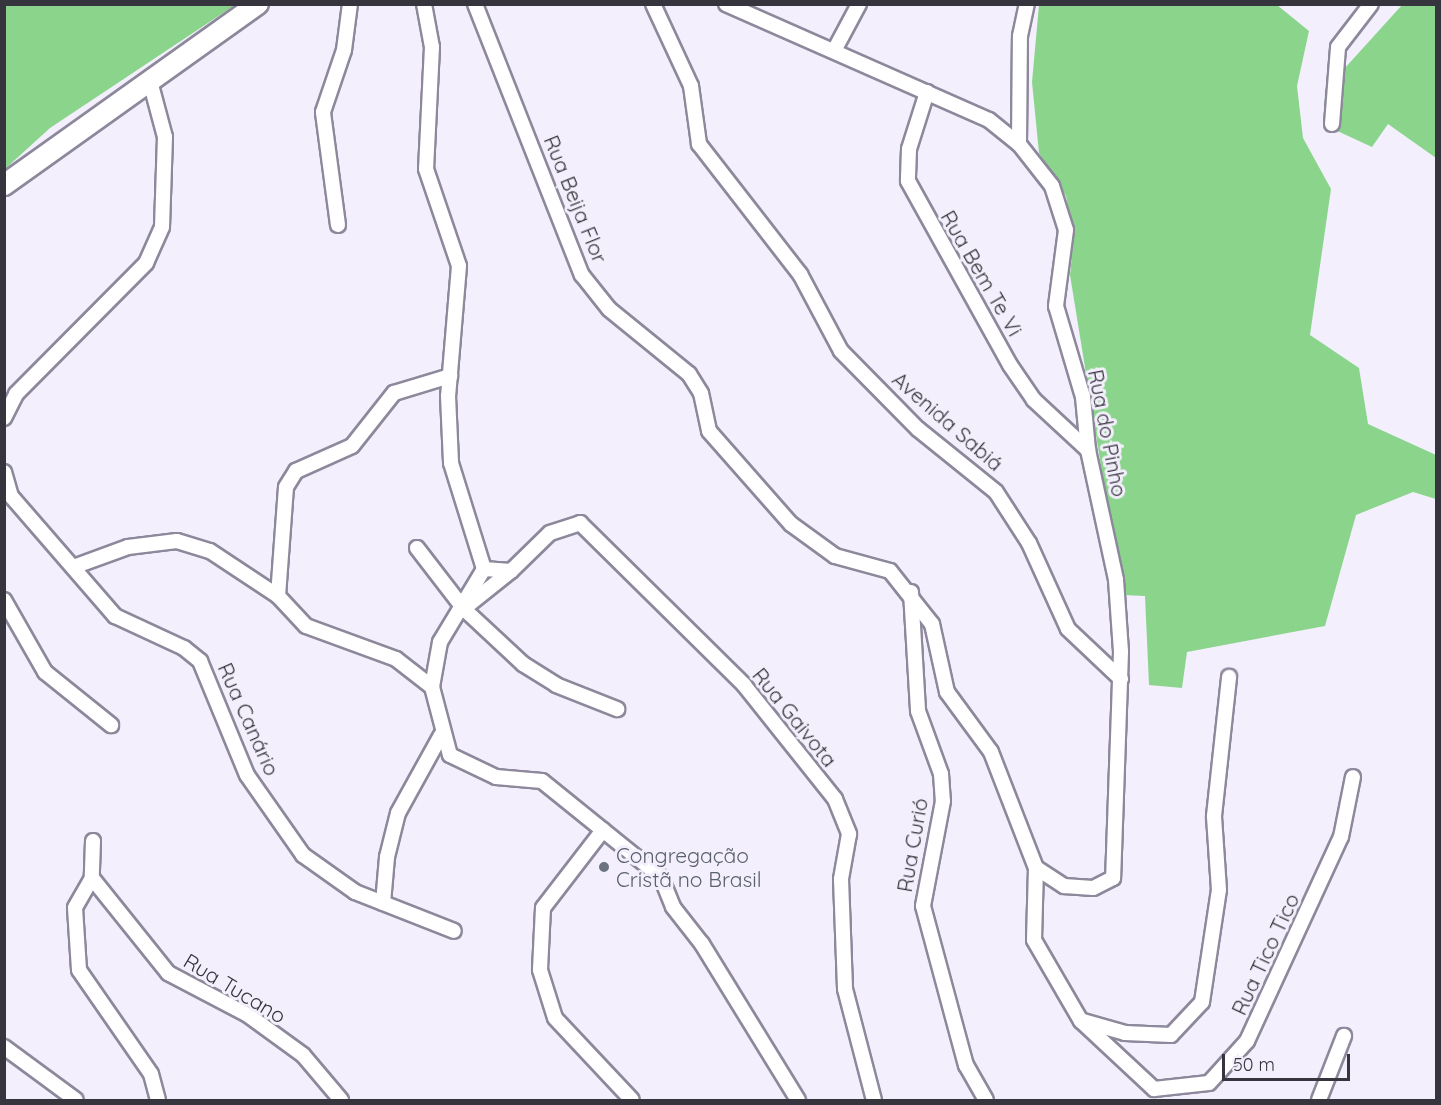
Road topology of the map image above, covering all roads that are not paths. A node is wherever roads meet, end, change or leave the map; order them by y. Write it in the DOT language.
graph roads {
  1 [pos="258,4"];
  2 [pos="350,4"];
  3 [pos="424,4"];
  4 [pos="475,4"];
  5 [pos="653,4"];
  6 [pos="726,4"];
  7 [pos="859,4"];
  8 [pos="1027,4"];
  9 [pos="1371,4"];
  10 [pos="835,49"];
  11 [pos="150,81"];
  12 [pos="927,92"];
  13 [pos="1332,124"];
  14 [pos="1019,144"];
  15 [pos="4,185"];
  16 [pos="338,225"];
  17 [pos="450,376"];
  18 [pos="4,418"];
  19 [pos="1088,450"];
  20 [pos="4,472"];
  21 [pos="417,548"];
  22 [pos="76,566"];
  23 [pos="484,568"];
  24 [pos="511,571"];
  25 [pos="911,590"];
  26 [pos="278,596"];
  27 [pos="4,600"];
  28 [pos="464,609"];
  29 [pos="1229,677"];
  30 [pos="1120,679"];
  31 [pos="432,687"];
  32 [pos="616,709"];
  33 [pos="111,725"];
  34 [pos="441,735"];
  35 [pos="1353,777"];
  36 [pos="603,830"];
  37 [pos="93,841"];
  38 [pos="1036,868"];
  39 [pos="92,878"];
  40 [pos="383,903"];
  41 [pos="453,931"];
  42 [pos="1081,1021"];
  43 [pos="1344,1036"];
  44 [pos="4,1047"];
  45 [pos="1154,1089"];
  46 [pos="76,1101"];
  47 [pos="158,1101"];
  48 [pos="340,1101"];
  49 [pos="632,1101"];
  50 [pos="798,1101"];
  51 [pos="874,1101"];
  52 [pos="986,1101"];
  53 [pos="1319,1101"];
  1 -- 11 [label="street"];
  2 -- 16 [label="street"];
  3 -- 17 [label="street"];
  4 -- 25 [label="street, Rua Beija Flor"];
  5 -- 30 [label="street, Avenida Sabiá"];
  6 -- 10 [label="street, Rua do Pinho"];
  7 -- 10 [label="street"];
  8 -- 14 [label="street"];
  9 -- 13 [label="street"];
  10 -- 12 [label="street, Rua do Pinho"];
  11 -- 15 [label="street"];
  11 -- 18 [label="street"];
  12 -- 14 [label="street, Rua do Pinho"];
  12 -- 19 [label="street, Rua Bem Te Vi"];
  14 -- 19 [label="street, Rua do Pinho"];
  17 -- 23 [label="street"];
  17 -- 26 [label="street"];
  19 -- 30 [label="street, Rua do Pinho"];
  20 -- 22 [label="street, Rua Canário"];
  21 -- 28 [label="street"];
  22 -- 26 [label="street"];
  22 -- 40 [label="street, Rua Canário"];
  23 -- 24 [label="street"];
  23 -- 28 [label="street"];
  24 -- 28 [label="street"];
  24 -- 51 [label="street, Rua Gaivota"];
  25 -- 38 [label="street, Rua Beija Flor"];
  25 -- 52 [label="street, Rua Curió"];
  26 -- 31 [label="street"];
  27 -- 33 [label="street"];
  28 -- 31 [label="street"];
  28 -- 32 [label="street"];
  29 -- 42 [label="street"];
  30 -- 38 [label="street, Rua do Pinho"];
  31 -- 34 [label="street"];
  34 -- 36 [label="street"];
  34 -- 40 [label="street"];
  35 -- 45 [label="street, Rua Tico Tico"];
  36 -- 49 [label="street"];
  36 -- 50 [label="street"];
  37 -- 39 [label="street"];
  38 -- 42 [label="street, Rua Beija Flor"];
  39 -- 47 [label="street"];
  39 -- 48 [label="street, Rua Tucano"];
  40 -- 41 [label="street, Rua Canário"];
  42 -- 45 [label="street, Rua Beija Flor"];
  43 -- 53 [label="street"];
  44 -- 46 [label="street"];
}
